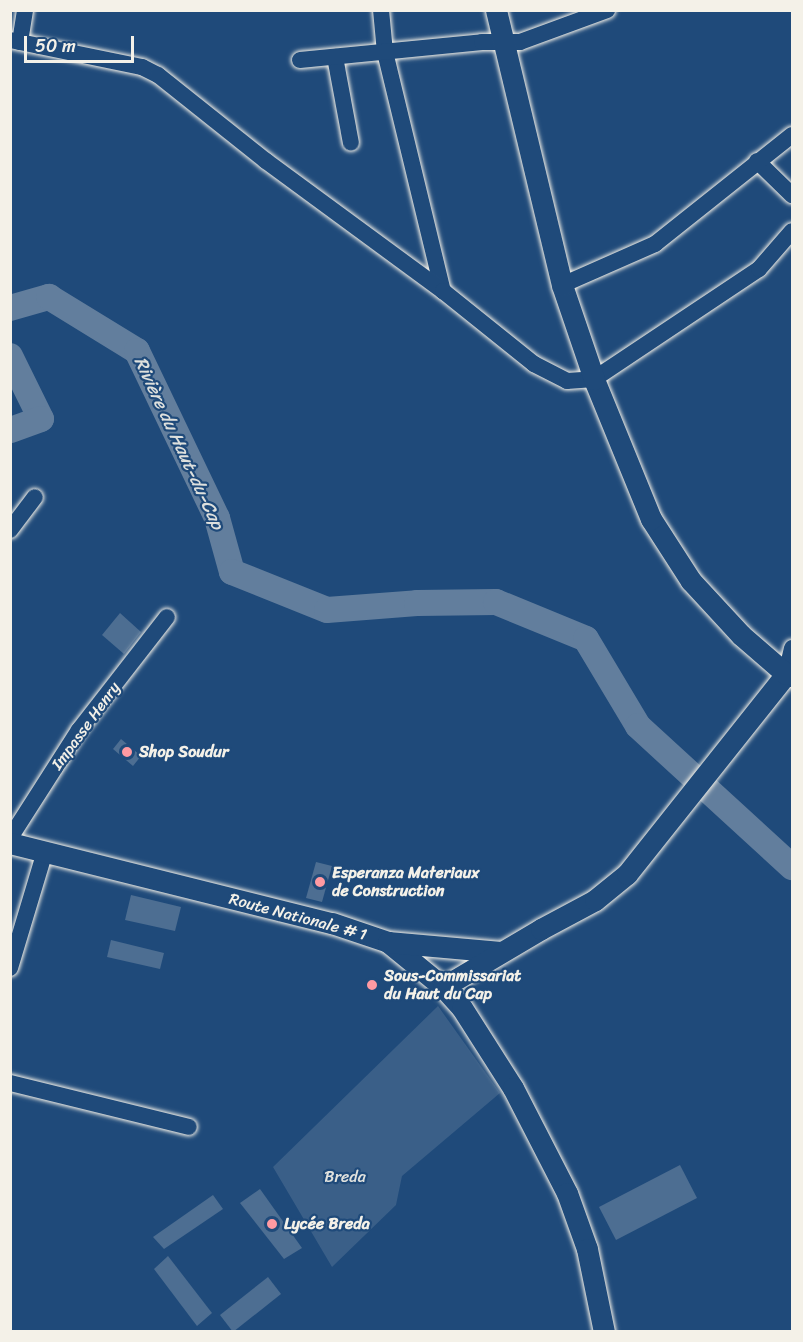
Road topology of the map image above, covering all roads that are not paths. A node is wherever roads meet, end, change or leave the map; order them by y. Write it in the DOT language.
graph roads {
  1 [pos="25,10"];
  2 [pos="381,10"];
  3 [pos="495,10"];
  4 [pos="607,10"];
  5 [pos="15,41"];
  6 [pos="505,43"];
  7 [pos="386,52"];
  8 [pos="335,57"];
  9 [pos="300,60"];
  10 [pos="792,135"];
  11 [pos="351,143"];
  12 [pos="757,161"];
  13 [pos="792,195"];
  14 [pos="792,231"];
  15 [pos="562,285"];
  16 [pos="443,291"];
  17 [pos="594,379"];
  18 [pos="34,497"];
  19 [pos="10,530"];
  20 [pos="167,617"];
  21 [pos="792,648"];
  22 [pos="789,677"];
  23 [pos="10,840"];
  24 [pos="45,850"];
  25 [pos="388,942"];
  26 [pos="501,952"];
  27 [pos="10,968"];
  28 [pos="443,987"];
  29 [pos="10,1083"];
  30 [pos="189,1127"];
  31 [pos="604,1332"];
  1 -- 5 [label="street"];
  2 -- 7 [label="street"];
  3 -- 6 [label="main road"];
  4 -- 6 [label="street"];
  5 -- 16 [label="street"];
  6 -- 7 [label="street"];
  6 -- 15 [label="main road"];
  7 -- 8 [label="street"];
  7 -- 16 [label="street"];
  8 -- 9 [label="street"];
  8 -- 11 [label="street"];
  10 -- 12 [label="street"];
  12 -- 13 [label="street"];
  12 -- 15 [label="street"];
  14 -- 17 [label="street"];
  15 -- 17 [label="main road"];
  16 -- 17 [label="street"];
  17 -- 22 [label="main road"];
  18 -- 19 [label="street"];
  20 -- 23 [label="street, Impasse Henry"];
  21 -- 22 [label="street"];
  22 -- 26 [label="main road"];
  23 -- 24 [label="main road, Route Nationale # 1"];
  24 -- 25 [label="main road, Route Nationale # 1"];
  24 -- 27 [label="street"];
  25 -- 26 [label="main road"];
  25 -- 28 [label="main road, Route Nationale # 1"];
  26 -- 28 [label="main road"];
  28 -- 31 [label="main road, Route Nationale # 1"];
  29 -- 30 [label="street"];
}
